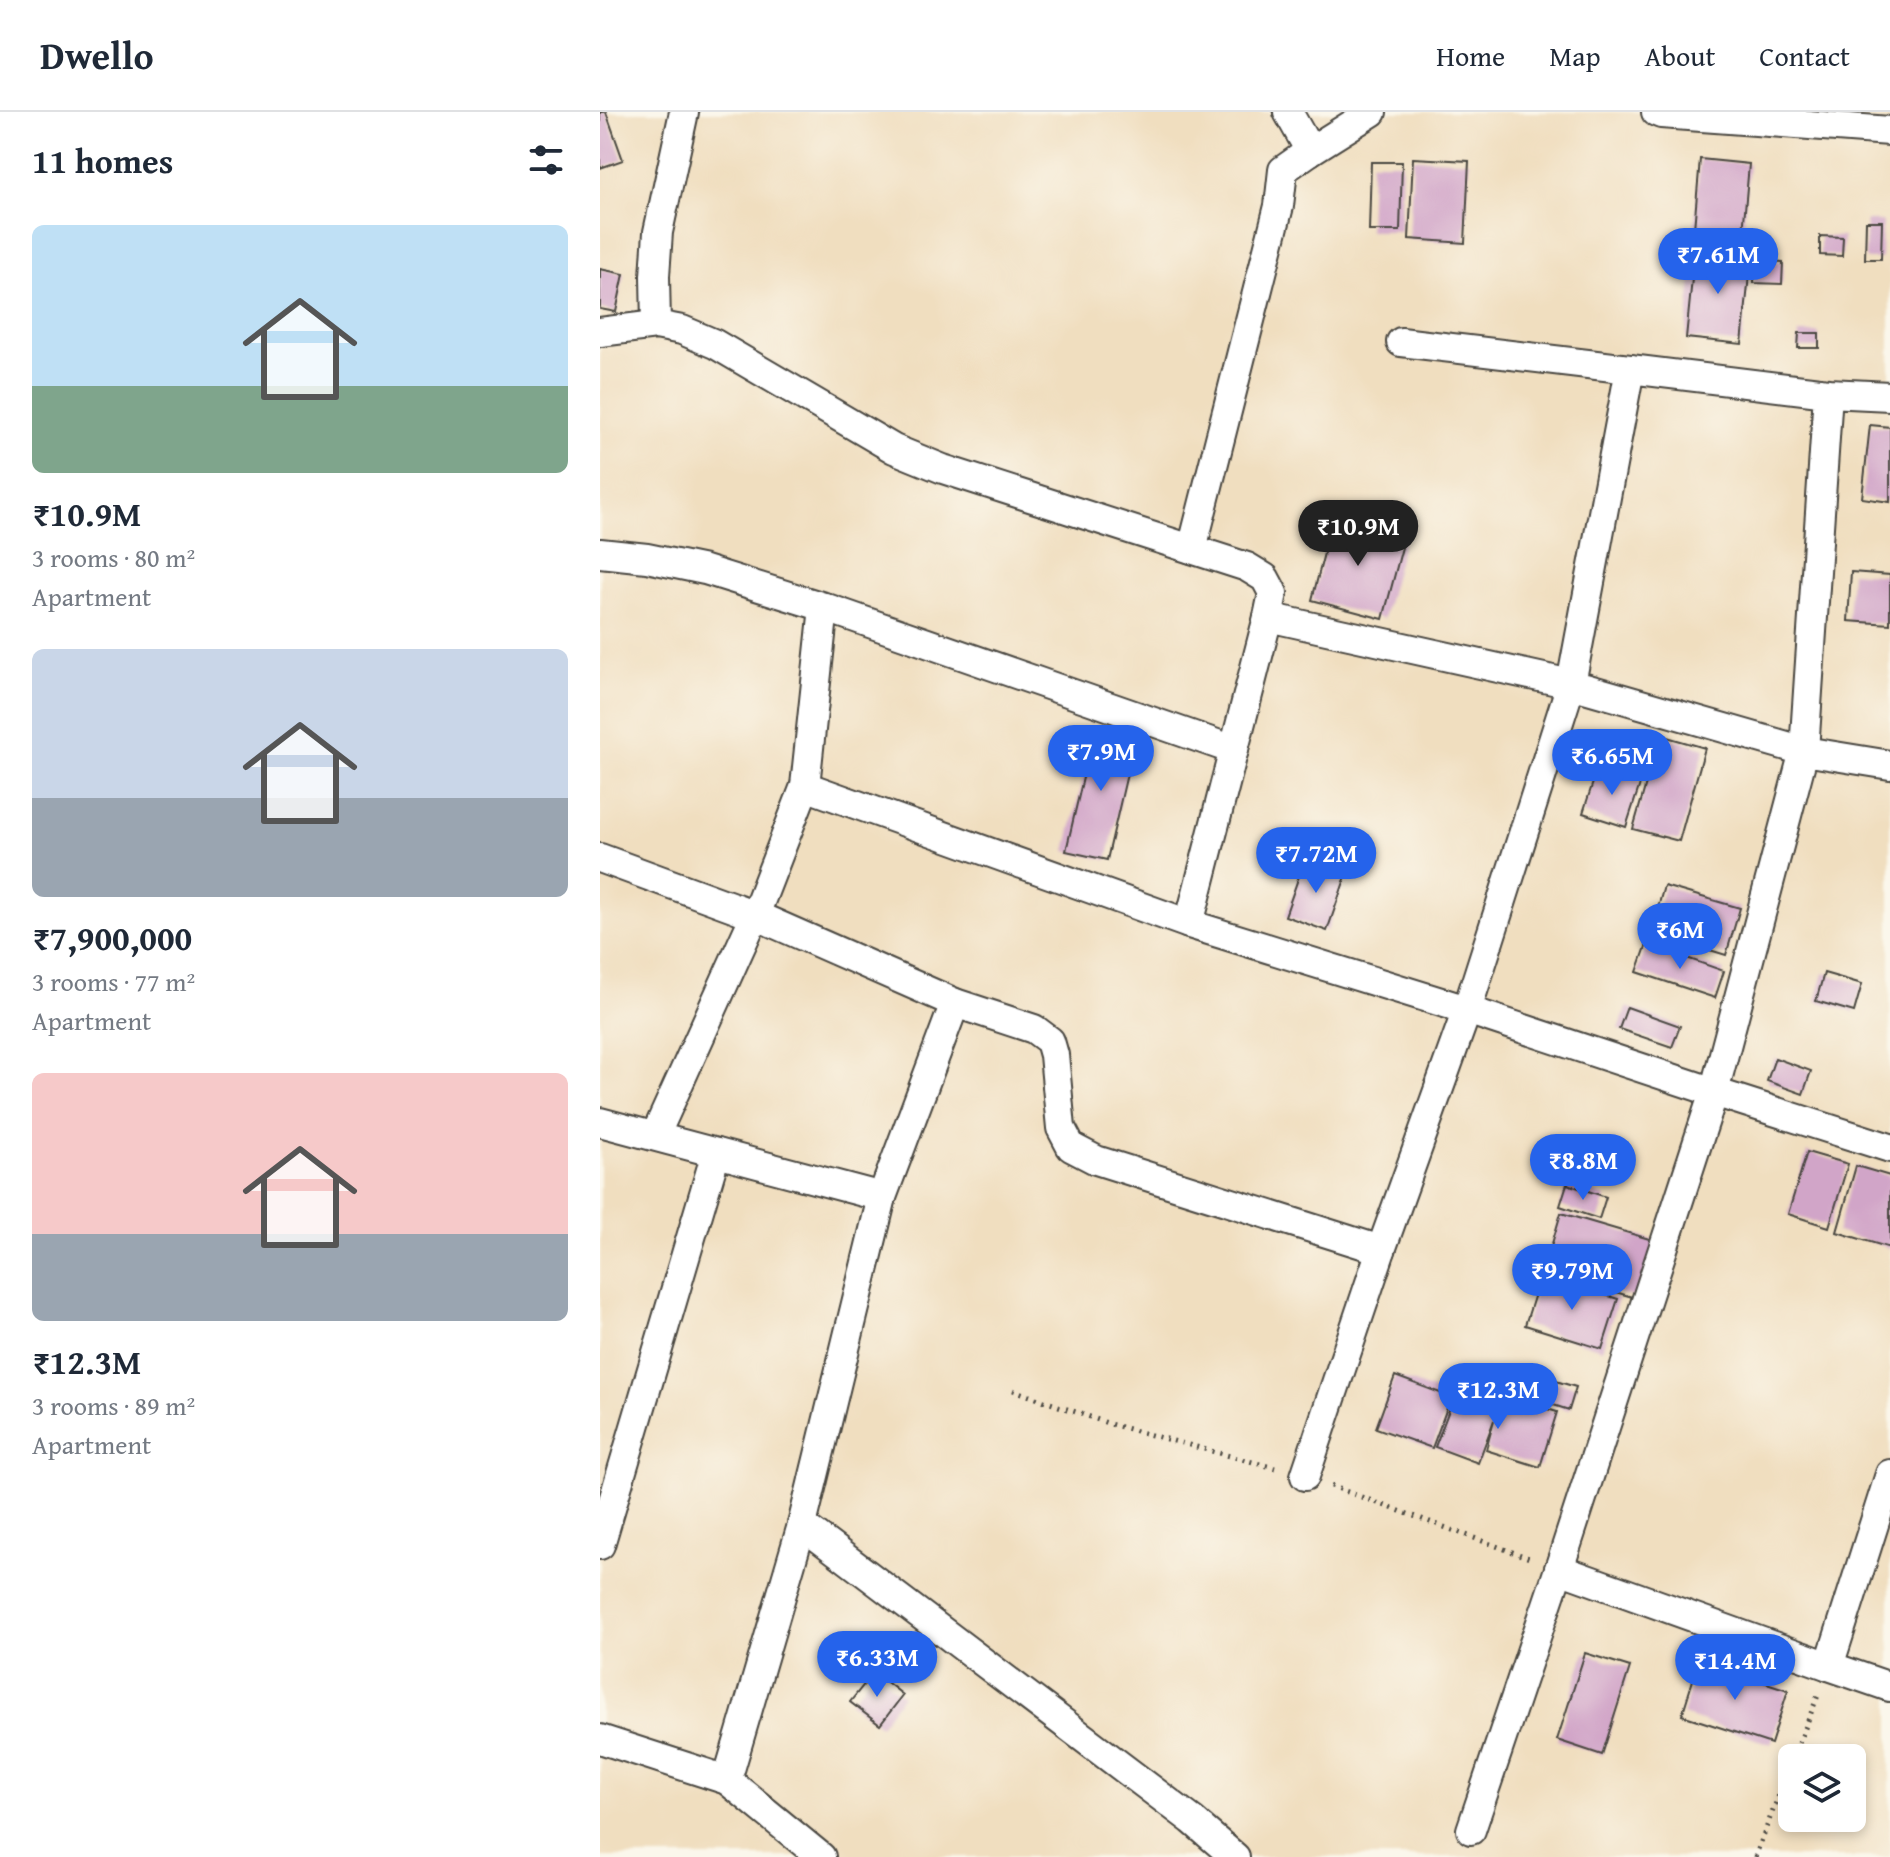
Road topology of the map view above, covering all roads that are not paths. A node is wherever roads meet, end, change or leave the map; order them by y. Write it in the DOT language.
graph roads {
  1 [pos="684,112"];
  2 [pos="1288,112"];
  3 [pos="1372,112"];
  4 [pos="1656,112"];
  5 [pos="1890,131"];
  6 [pos="1310,151"];
  7 [pos="656,325"];
  8 [pos="600,332"];
  9 [pos="1401,342"];
  10 [pos="1630,369"];
  11 [pos="1828,393"];
  12 [pos="1890,396"];
  13 [pos="1192,549"];
  14 [pos="600,553"];
  15 [pos="824,607"];
  16 [pos="1268,617"];
  17 [pos="1571,684"];
  18 [pos="1234,750"];
  19 [pos="1804,751"];
  20 [pos="1890,765"];
  21 [pos="805,786"];
  22 [pos="600,858"];
  23 [pos="755,915"];
  24 [pos="1189,924"];
  25 [pos="955,1003"];
  26 [pos="1467,1010"];
  27 [pos="1714,1092"];
  28 [pos="600,1122"];
  29 [pos="655,1136"];
  30 [pos="1890,1148"];
  31 [pos="716,1153"];
  32 [pos="882,1197"];
  33 [pos="1381,1250"];
  34 [pos="1890,1474"];
  35 [pos="1305,1476"];
  36 [pos="802,1525"];
  37 [pos="600,1545"];
  38 [pos="1559,1569"];
  39 [pos="1829,1666"];
  40 [pos="1890,1687"];
  41 [pos="600,1739"];
  42 [pos="727,1780"];
  43 [pos="1471,1830"];
  44 [pos="821,1857"];
  45 [pos="1235,1857"];
  1 -- 7 [label="street"];
  2 -- 6 [label="street"];
  3 -- 6 [label="street"];
  4 -- 5 [label="street"];
  6 -- 13 [label="street"];
  7 -- 8 [label="street"];
  7 -- 13 [label="street"];
  9 -- 10 [label="street"];
  10 -- 11 [label="street"];
  10 -- 17 [label="street"];
  11 -- 12 [label="street"];
  11 -- 19 [label="street"];
  13 -- 16 [label="street"];
  14 -- 15 [label="street"];
  15 -- 18 [label="street"];
  15 -- 21 [label="street"];
  16 -- 17 [label="street"];
  16 -- 18 [label="street"];
  17 -- 19 [label="street"];
  17 -- 26 [label="street"];
  18 -- 24 [label="street"];
  19 -- 20 [label="street"];
  19 -- 27 [label="street"];
  21 -- 23 [label="street"];
  21 -- 24 [label="street"];
  22 -- 23 [label="street"];
  23 -- 25 [label="street"];
  23 -- 29 [label="street"];
  24 -- 26 [label="street"];
  25 -- 32 [label="street"];
  25 -- 33 [label="street"];
  26 -- 27 [label="street"];
  26 -- 33 [label="street"];
  27 -- 30 [label="street"];
  27 -- 38 [label="street"];
  28 -- 29 [label="street"];
  29 -- 31 [label="street"];
  31 -- 32 [label="street"];
  31 -- 37 [label="street"];
  32 -- 36 [label="street"];
  33 -- 35 [label="street"];
  34 -- 39 [label="street"];
  36 -- 42 [label="street"];
  36 -- 45 [label="street"];
  38 -- 39 [label="street"];
  38 -- 43 [label="street"];
  39 -- 40 [label="street"];
  41 -- 42 [label="street"];
  42 -- 44 [label="street"];
}
